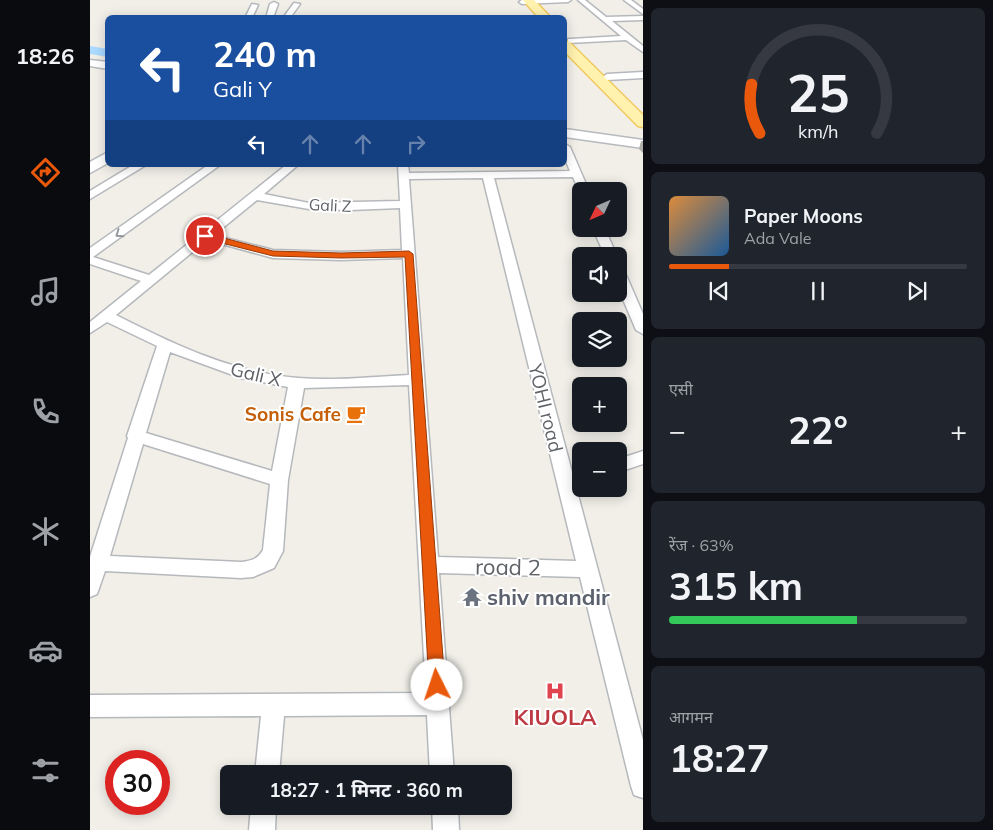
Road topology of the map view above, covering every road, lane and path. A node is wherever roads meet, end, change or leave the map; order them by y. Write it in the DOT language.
graph roads {
  1 [pos="568,0"];
  2 [pos="581,0"];
  3 [pos="627,0"];
  4 [pos="525,1"];
  5 [pos="274,4"];
  6 [pos="296,4"];
  7 [pos="254,5"];
  8 [pos="643,12"];
  9 [pos="249,15"];
  10 [pos="270,15"];
  11 [pos="288,15"];
  12 [pos="535,15"];
  13 [pos="542,15"];
  14 [pos="643,18"];
  15 [pos="605,19"];
  16 [pos="628,38"];
  17 [pos="567,41"];
  18 [pos="643,50"];
  19 [pos="90,63"];
  20 [pos="105,66"];
  21 [pos="90,70"];
  22 [pos="105,72"];
  23 [pos="643,75"];
  24 [pos="607,77"];
  25 [pos="643,111"];
  26 [pos="643,122"];
  27 [pos="567,133"];
  28 [pos="643,144"];
  29 [pos="567,152"];
  30 [pos="105,158"];
  31 [pos="138,167"];
  32 [pos="197,167"];
  33 [pos="212,167"];
  34 [pos="291,167"];
  35 [pos="90,169"];
  36 [pos="404,171"];
  37 [pos="576,174"];
  38 [pos="488,175"];
  39 [pos="580,182"];
  40 [pos="90,196"];
  41 [pos="255,196"];
  42 [pos="406,204"];
  43 [pos="205,236"];
  44 [pos="90,242"];
  45 [pos="90,254"];
  46 [pos="409,254"];
  47 [pos="90,260"];
  48 [pos="151,280"];
  49 [pos="627,293"];
  50 [pos="106,316"];
  51 [pos="90,329"];
  52 [pos="643,330"];
  53 [pos="165,345"];
  54 [pos="416,380"];
  55 [pos="297,383"];
  56 [pos="136,436"];
  57 [pos="643,457"];
  58 [pos="627,463"];
  59 [pos="279,480"];
  60 [pos="98,563"];
  61 [pos="428,565"];
  62 [pos="587,569"];
  63 [pos="90,588"];
  64 [pos="438,704"];
  65 [pos="90,706"];
  66 [pos="273,706"];
  67 [pos="639,749"];
  68 [pos="268,765"];
  69 [pos="441,765"];
  70 [pos="643,786"];
  71 [pos="263,815"];
  72 [pos="445,815"];
  73 [pos="262,830"];
  74 [pos="446,830"];
  1 -- 4 [label="street"];
  2 -- 15 [label="street"];
  3 -- 8 [label="street"];
  4 -- 12 [label="main road"];
  4 -- 13 [label="main road"];
  5 -- 10 [label="street"];
  6 -- 11 [label="street"];
  7 -- 9 [label="street"];
  14 -- 15 [label="street"];
  15 -- 16 [label="street"];
  16 -- 17 [label="street"];
  16 -- 18 [label="street"];
  17 -- 24 [label="main road"];
  17 -- 26 [label="main road"];
  19 -- 20 [label="street"];
  21 -- 22 [label="street"];
  23 -- 24 [label="street"];
  24 -- 25 [label="main road"];
  27 -- 28 [label="street"];
  29 -- 37 [label="street"];
  30 -- 35 [label="street"];
  31 -- 40 [label="street"];
  32 -- 44 [label="street"];
  33 -- 45 [label="street, one-way"];
  34 -- 41 [label="street"];
  36 -- 38 [label="street"];
  36 -- 42 [label="street"];
  37 -- 38 [label="street"];
  37 -- 39 [label="street"];
  38 -- 62 [label="street, YOHI road"];
  41 -- 42 [label="street, Gali Z"];
  41 -- 43 [label="street"];
  42 -- 46 [label="street"];
  43 -- 46 [label="street"];
  43 -- 48 [label="street"];
  46 -- 54 [label="street"];
  47 -- 48 [label="street"];
  48 -- 50 [label="street"];
  49 -- 52 [label="street"];
  50 -- 51 [label="street"];
  50 -- 53 [label="street, Gali X"];
  53 -- 55 [label="street, Gali X"];
  53 -- 56 [label="street"];
  54 -- 55 [label="street, Gali X"];
  54 -- 61 [label="street"];
  55 -- 59 [label="street"];
  56 -- 59 [label="street"];
  56 -- 60 [label="street"];
  57 -- 58 [label="street"];
  59 -- 60 [label="street"];
  60 -- 63 [label="street"];
  61 -- 62 [label="street, road 2"];
  61 -- 64 [label="street"];
  62 -- 67 [label="street, YOHI road"];
  64 -- 66 [label="street"];
  64 -- 69 [label="street"];
  65 -- 66 [label="street"];
  66 -- 68 [label="street"];
  67 -- 70 [label="street, YOHI road"];
  71 -- 73 [label="street"];
  72 -- 74 [label="street"];
}
